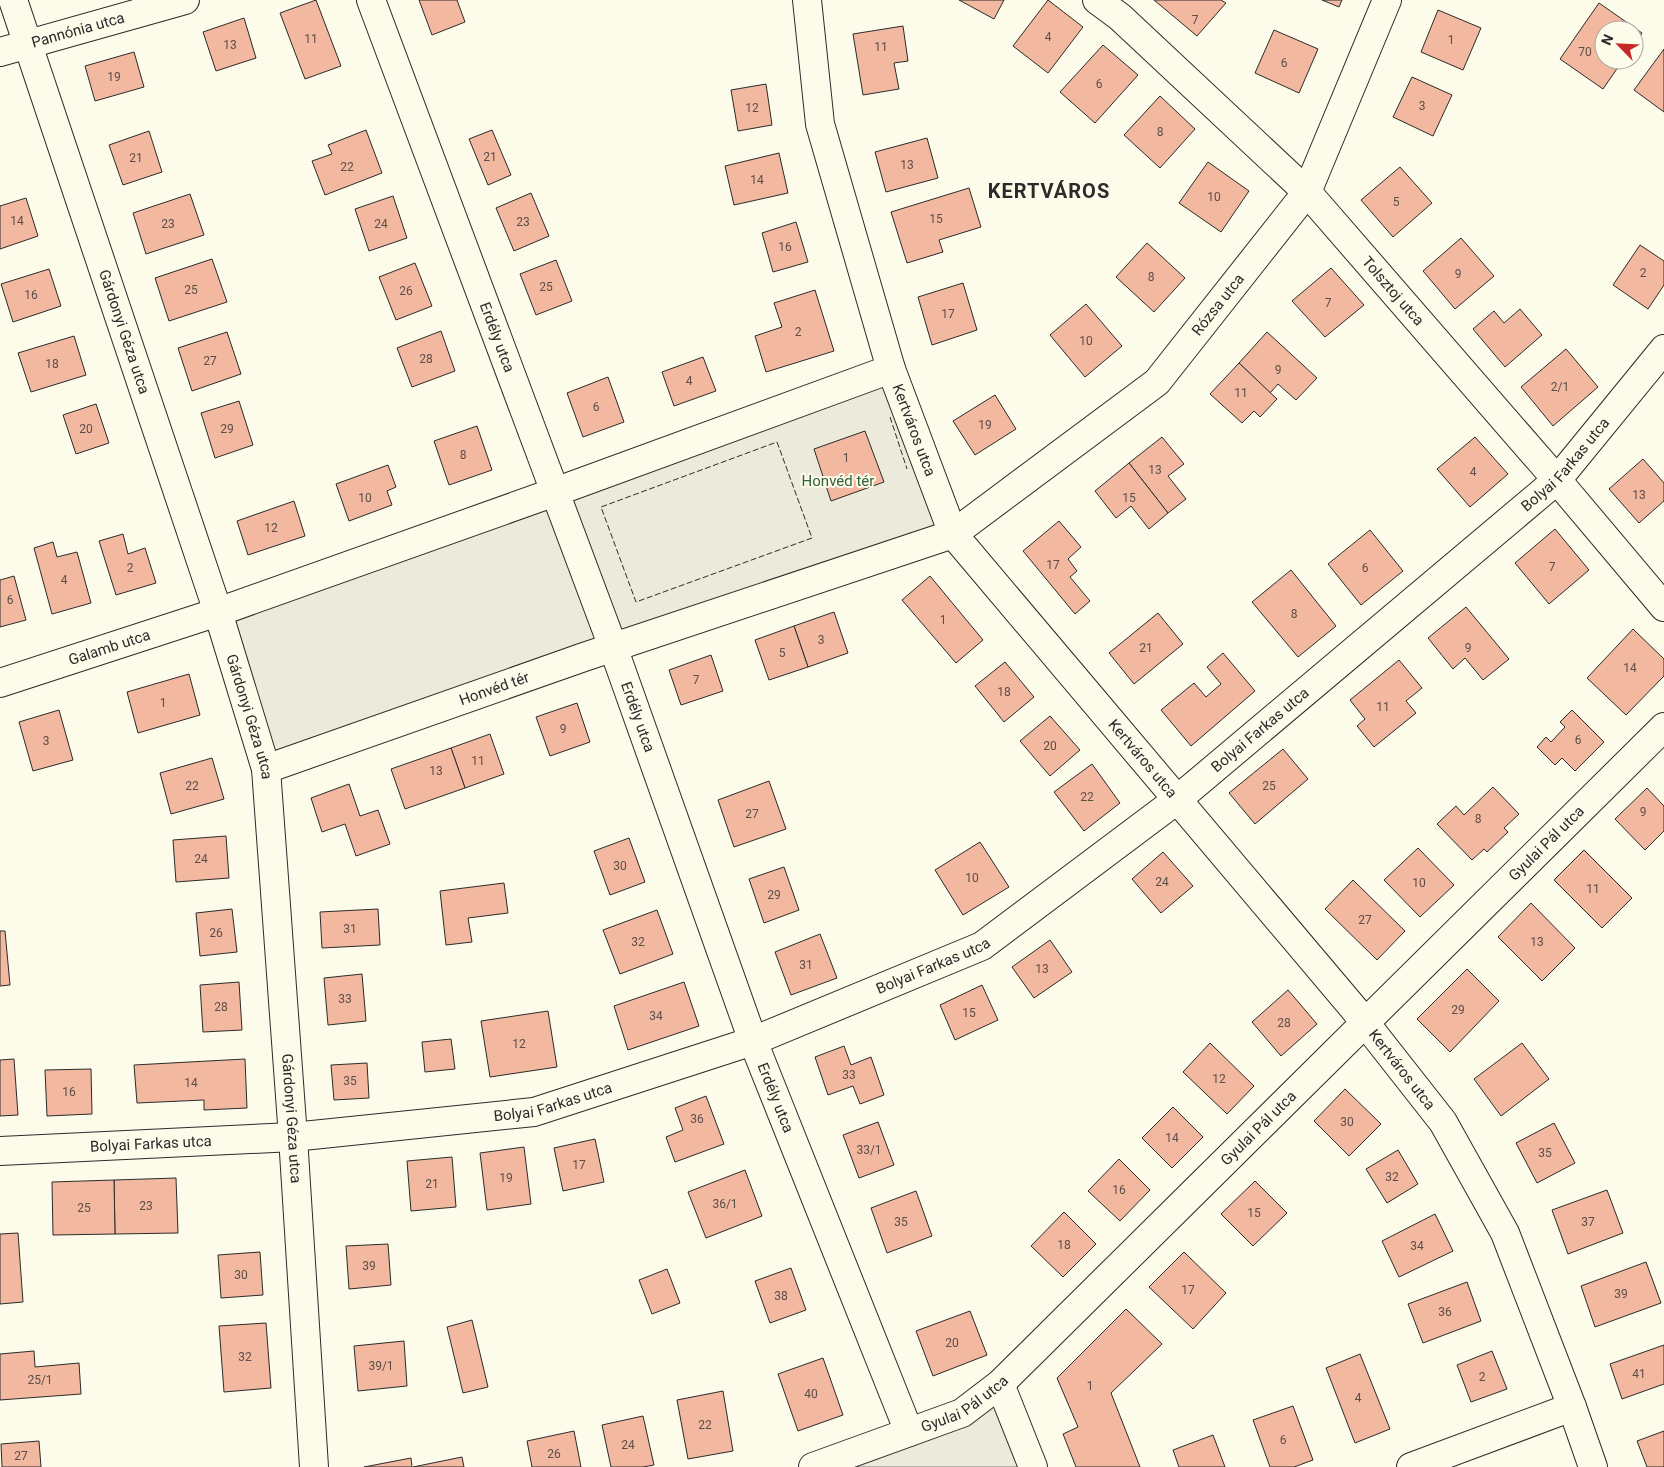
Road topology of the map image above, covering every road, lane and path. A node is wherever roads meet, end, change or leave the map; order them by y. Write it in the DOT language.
graph roads {
  1 [pos="13,0"];
  2 [pos="185,0"];
  3 [pos="371,0"];
  4 [pos="807,0"];
  5 [pos="1098,0"];
  6 [pos="1387,0"];
  7 [pos="28,44"];
  8 [pos="0,52"];
  9 [pos="1307,192"];
  10 [pos="1664,349"];
  11 [pos="891,369"];
  12 [pos="1556,480"];
  13 [pos="555,492"];
  14 [pos="953,534"];
  15 [pos="1664,608"];
  16 [pos="218,612"];
  17 [pos="613,647"];
  18 [pos="0,683"];
  19 [pos="1664,727"];
  20 [pos="266,769"];
  21 [pos="1178,799"];
  22 [pos="1366,1022"];
  23 [pos="754,1041"];
  24 [pos="293,1137"];
  25 [pos="0,1151"];
  26 [pos="1000,1384"];
  27 [pos="1572,1407"];
  28 [pos="909,1432"];
  29 [pos="314,1467"];
  30 [pos="813,1467"];
  31 [pos="1033,1467"];
  32 [pos="1411,1467"];
  33 [pos="1594,1467"];
  1 -- 7 [label="street, Gárdonyi Géza utca"];
  2 -- 7 [label="street, Pannónia utca"];
  3 -- 13 [label="street, Erdély utca"];
  4 -- 11 [label="street, Kertváros utca"];
  5 -- 9 [label="street, Tolsztoj utca"];
  6 -- 9 [label="street, Rózsa utca"];
  7 -- 8 [label="street, Pannónia utca"];
  7 -- 16 [label="street, Gárdonyi Géza utca"];
  9 -- 12 [label="street, Tolsztoj utca"];
  9 -- 14 [label="street, Rózsa utca"];
  10 -- 12 [label="street, Bolyai Farkas utca"];
  11 -- 13 [label="street"];
  11 -- 14 [label="street, Kertváros utca"];
  12 -- 15 [label="street, Tolsztoj utca"];
  12 -- 21 [label="street, Bolyai Farkas utca"];
  13 -- 16 [label="street"];
  13 -- 17 [label="street, Erdély utca"];
  14 -- 17 [label="street, Honvéd tér"];
  14 -- 21 [label="street, Kertváros utca"];
  16 -- 18 [label="street, Galamb utca"];
  16 -- 20 [label="street, Gárdonyi Géza utca"];
  17 -- 20 [label="street, Honvéd tér"];
  17 -- 23 [label="street, Erdély utca"];
  19 -- 22 [label="street, Gyulai Pál utca"];
  20 -- 24 [label="street, Gárdonyi Géza utca"];
  21 -- 22 [label="street, Kertváros utca"];
  21 -- 23 [label="street, Bolyai Farkas utca"];
  22 -- 26 [label="street, Gyulai Pál utca"];
  22 -- 27 [label="street, Kertváros utca"];
  23 -- 24 [label="street, Bolyai Farkas utca"];
  23 -- 28 [label="street, Erdély utca"];
  24 -- 25 [label="street, Bolyai Farkas utca"];
  24 -- 29 [label="street, Gárdonyi Géza utca"];
  26 -- 28 [label="street, Gyulai Pál utca"];
  26 -- 31 [label="street"];
  27 -- 32 [label="street"];
  27 -- 33 [label="street, Kertváros utca"];
  28 -- 30 [label="street, Gyulai Pál utca"];
}
